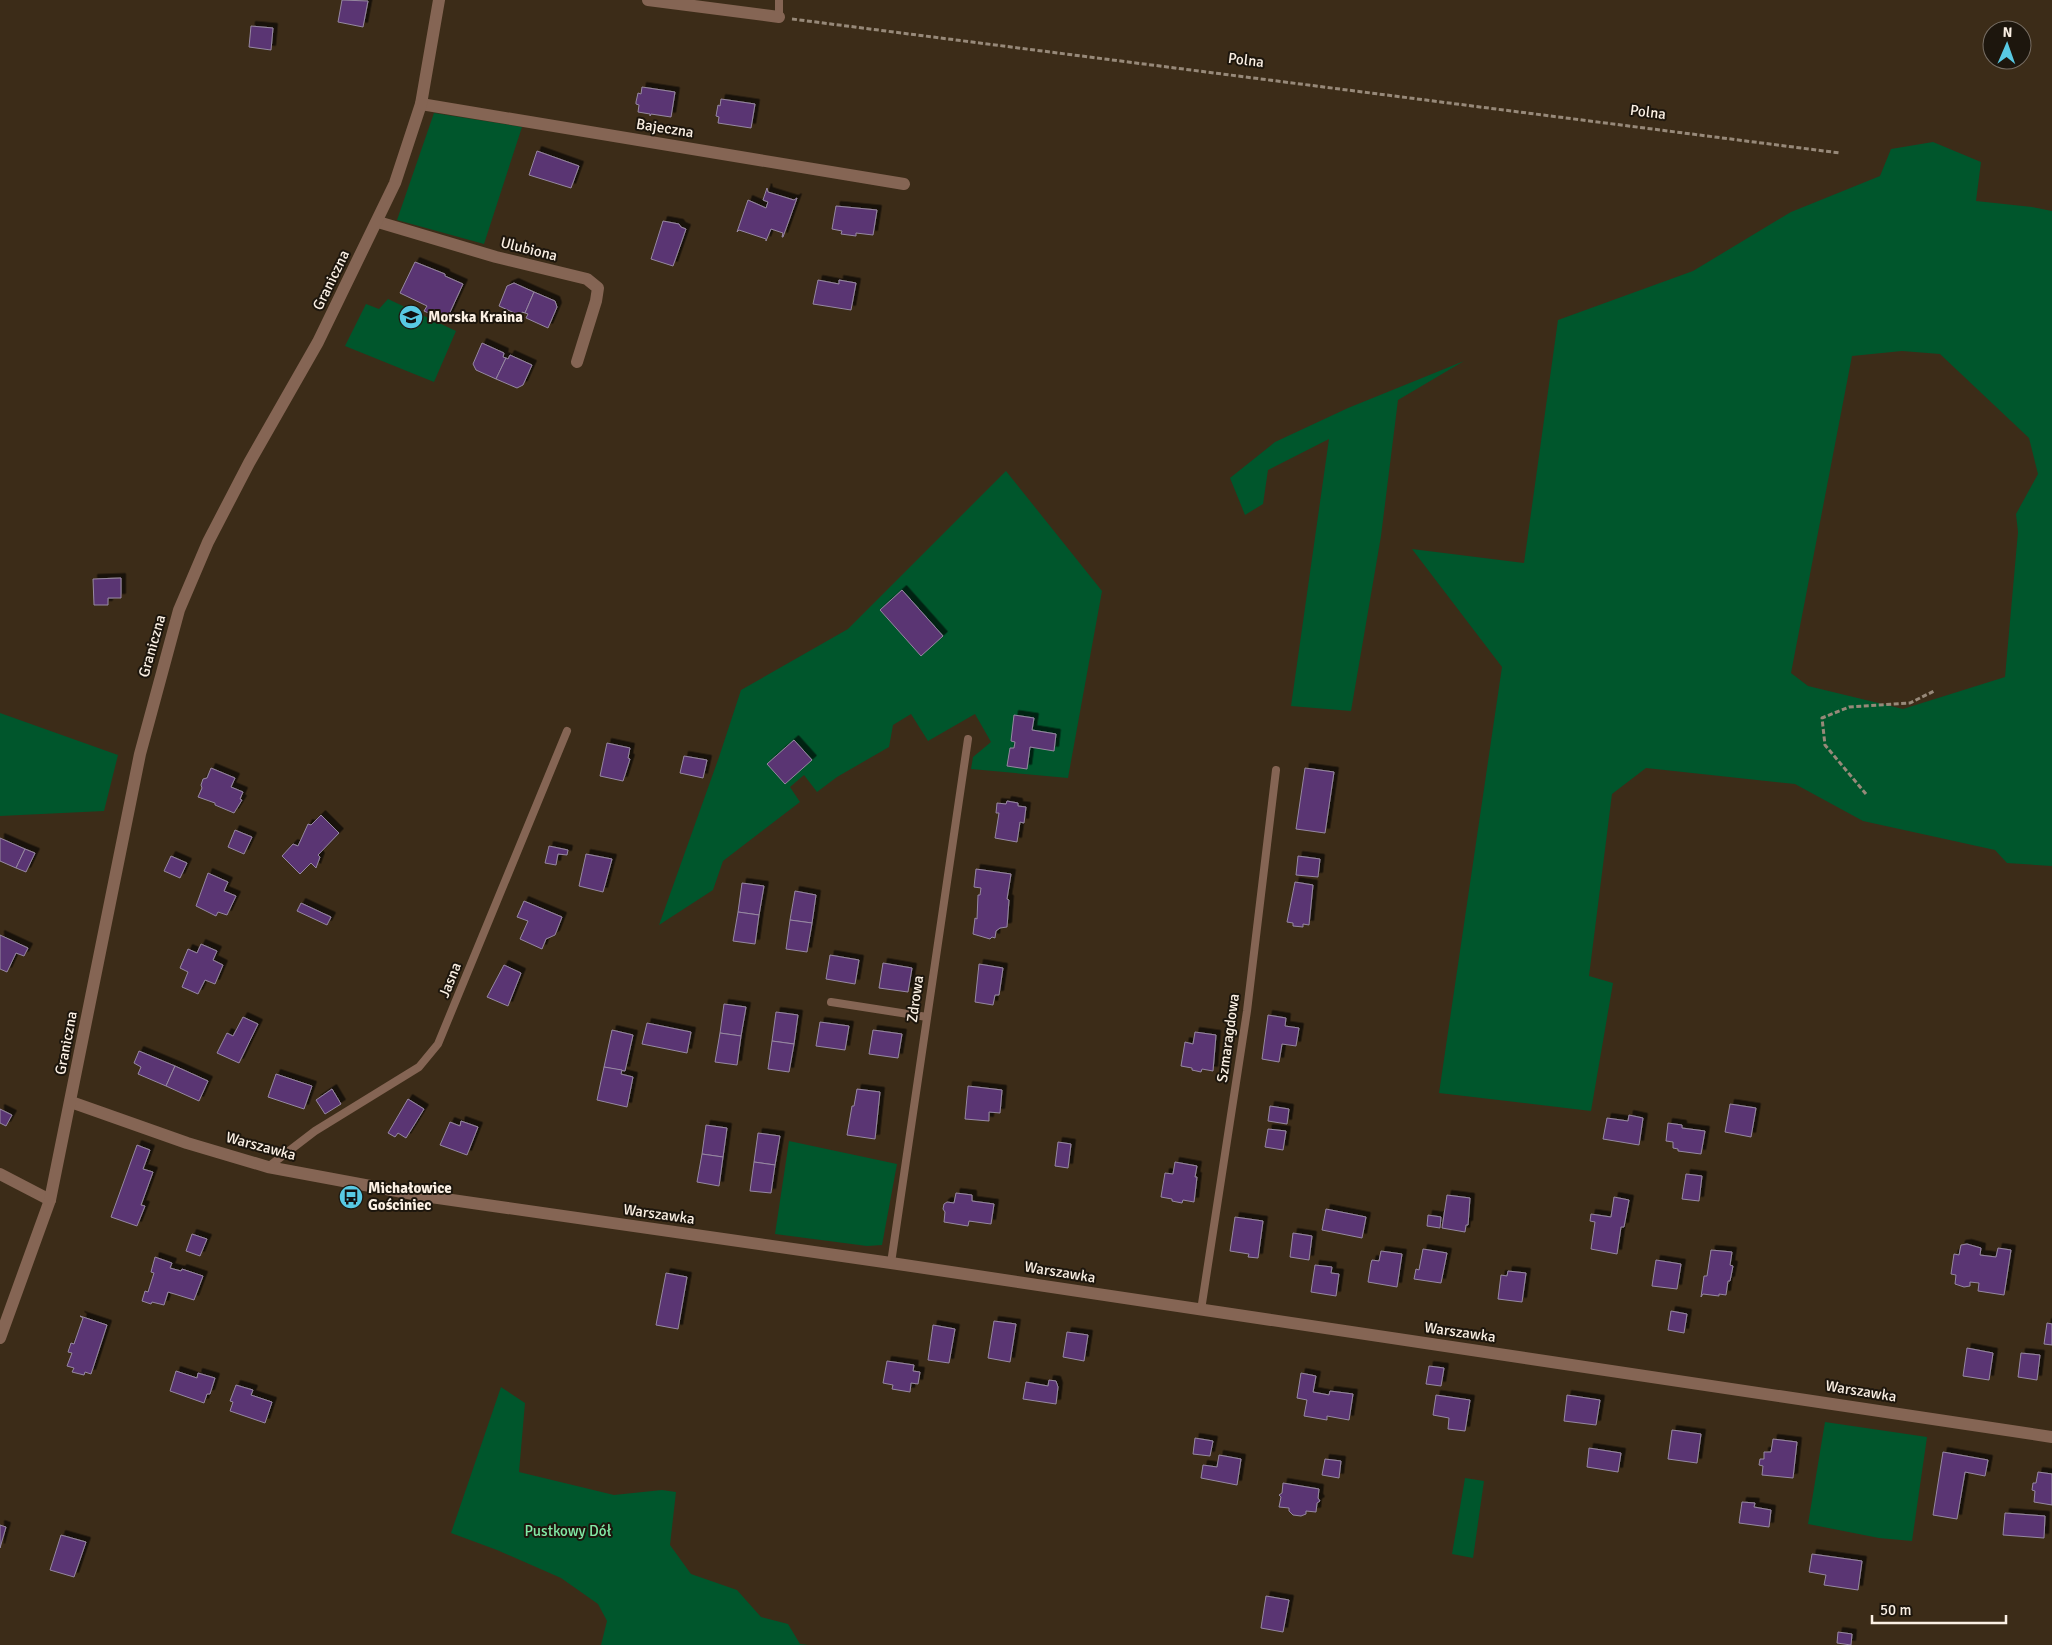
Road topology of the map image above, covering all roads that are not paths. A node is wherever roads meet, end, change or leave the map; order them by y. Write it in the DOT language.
graph roads {
  1 [pos="439,0"];
  2 [pos="648,0"];
  3 [pos="779,0"];
  4 [pos="779,17"];
  5 [pos="421,104"];
  6 [pos="904,184"];
  7 [pos="378,222"];
  8 [pos="576,362"];
  9 [pos="568,731"];
  10 [pos="968,739"];
  11 [pos="1276,770"];
  12 [pos="831,1002"];
  13 [pos="927,1017"];
  14 [pos="71,1102"];
  15 [pos="268,1167"];
  16 [pos="0,1174"];
  17 [pos="50,1200"];
  18 [pos="890,1263"];
  19 [pos="1201,1310"];
  20 [pos="0,1338"];
  21 [pos="2052,1437"];
  1 -- 5 [label="street, Graniczna"];
  2 -- 4 [label="street"];
  3 -- 4 [label="lane"];
  5 -- 6 [label="street, Bajeczna"];
  5 -- 7 [label="street, Graniczna"];
  7 -- 8 [label="street, Ulubiona"];
  7 -- 14 [label="street, Graniczna"];
  9 -- 15 [label="lane, Jasna"];
  10 -- 13 [label="lane, Zdrowa"];
  11 -- 19 [label="lane, Szmaragdowa"];
  12 -- 13 [label="lane"];
  13 -- 18 [label="lane, Zdrowa"];
  14 -- 15 [label="street, Warszawka"];
  14 -- 17 [label="street, Graniczna"];
  15 -- 18 [label="street, Warszawka"];
  16 -- 17 [label="street"];
  17 -- 20 [label="street, Graniczna"];
  18 -- 19 [label="street, Warszawka"];
  19 -- 21 [label="street, Warszawka"];
}
